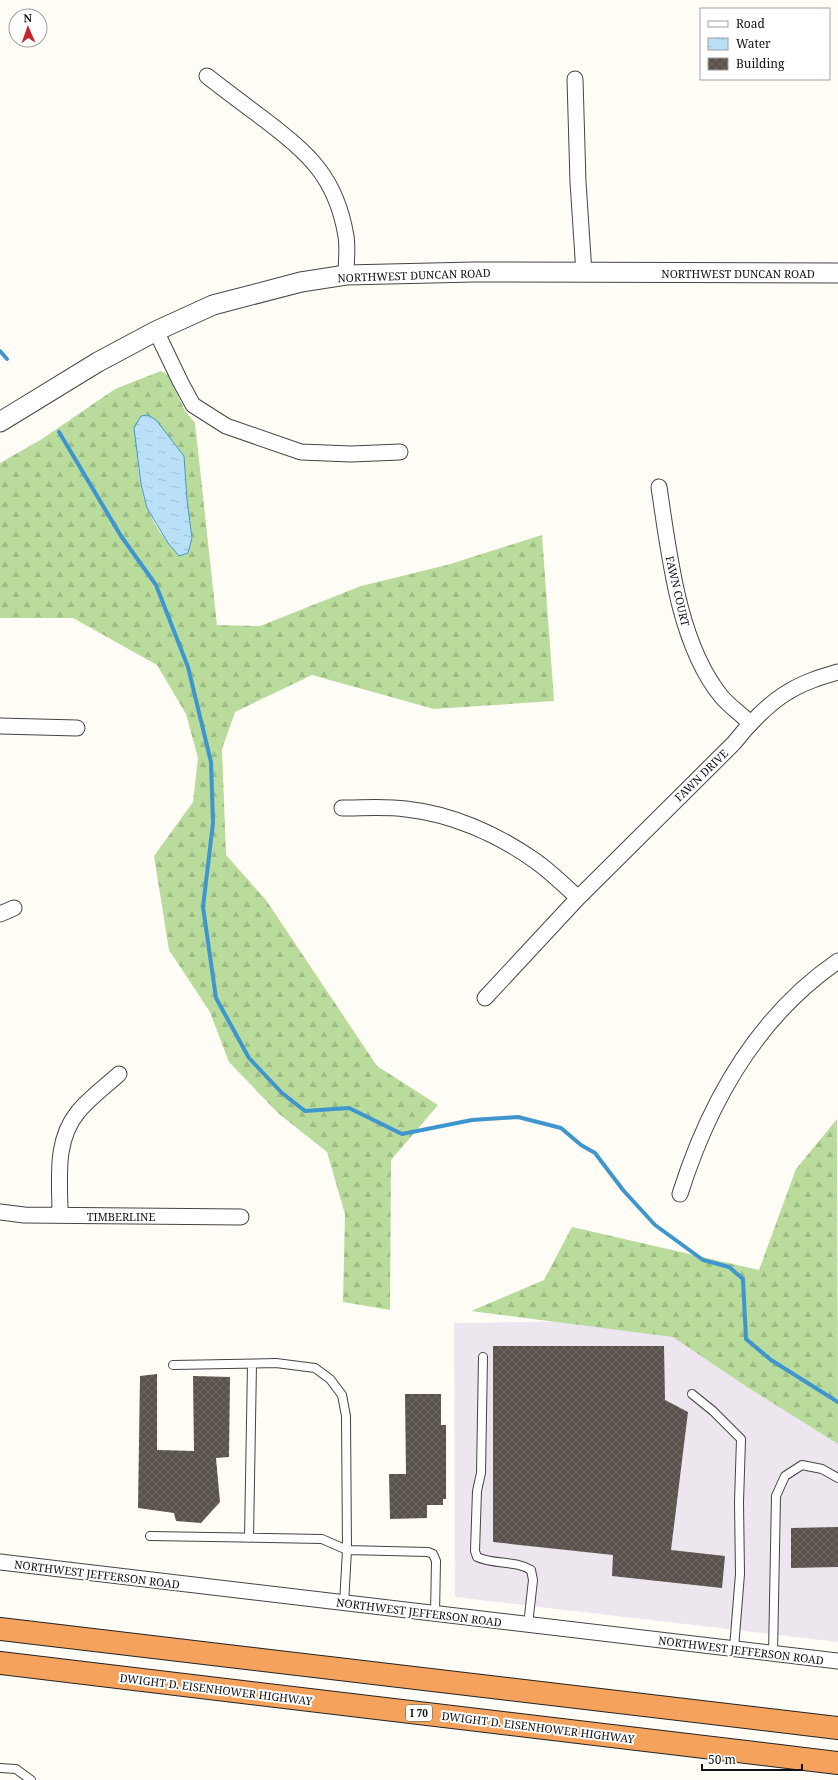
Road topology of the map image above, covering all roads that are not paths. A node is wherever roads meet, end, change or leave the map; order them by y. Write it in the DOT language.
graph roads {
  1 [pos="207,76"];
  2 [pos="575,79"];
  3 [pos="584,273"];
  4 [pos="838,273"];
  5 [pos="346,275"];
  6 [pos="156,330"];
  7 [pos="0,422"];
  8 [pos="400,452"];
  9 [pos="659,487"];
  10 [pos="838,672"];
  11 [pos="750,723"];
  12 [pos="0,726"];
  13 [pos="77,728"];
  14 [pos="342,808"];
  15 [pos="578,898"];
  16 [pos="14,908"];
  17 [pos="0,914"];
  18 [pos="838,961"];
  19 [pos="485,998"];
  20 [pos="119,1074"];
  21 [pos="680,1194"];
  22 [pos="0,1212"];
  23 [pos="60,1215"];
  24 [pos="241,1217"];
  25 [pos="483,1357"];
  26 [pos="252,1364"];
  27 [pos="173,1365"];
  28 [pos="692,1394"];
  29 [pos="838,1478"];
  30 [pos="150,1536"];
  31 [pos="249,1538"];
  32 [pos="347,1550"];
  33 [pos="0,1562"];
  34 [pos="344,1604"];
  35 [pos="435,1614"];
  36 [pos="528,1625"];
  37 [pos="0,1628"];
  38 [pos="734,1648"];
  39 [pos="772,1654"];
  40 [pos="838,1661"];
  41 [pos="0,1663"];
  42 [pos="838,1728"];
  43 [pos="838,1763"];
  44 [pos="0,1768"];
  45 [pos="31,1780"];
  1 -- 5 [label="street"];
  2 -- 3 [label="street"];
  3 -- 4 [label="street, NORTHWEST DUNCAN ROAD"];
  3 -- 5 [label="street, NORTHWEST DUNCAN ROAD"];
  5 -- 6 [label="street, NORTHWEST DUNCAN ROAD"];
  6 -- 7 [label="street, NORTHWEST DUNCAN ROAD"];
  6 -- 8 [label="street"];
  9 -- 11 [label="street, FAWN COURT"];
  10 -- 11 [label="street, FAWN DRIVE"];
  11 -- 15 [label="street, FAWN DRIVE"];
  12 -- 13 [label="street"];
  14 -- 15 [label="street"];
  15 -- 19 [label="street, FAWN DRIVE"];
  16 -- 17 [label="street"];
  18 -- 21 [label="street"];
  20 -- 23 [label="street"];
  22 -- 23 [label="street, TIMBERLINE"];
  23 -- 24 [label="street, TIMBERLINE"];
  25 -- 36 [label="lane"];
  26 -- 27 [label="lane"];
  26 -- 31 [label="lane"];
  26 -- 32 [label="lane"];
  28 -- 38 [label="lane"];
  29 -- 39 [label="lane"];
  30 -- 31 [label="lane"];
  31 -- 32 [label="lane"];
  32 -- 34 [label="lane"];
  32 -- 35 [label="lane"];
  33 -- 34 [label="street, NORTHWEST JEFFERSON ROAD"];
  34 -- 35 [label="street, NORTHWEST JEFFERSON ROAD"];
  35 -- 36 [label="street, NORTHWEST JEFFERSON ROAD"];
  36 -- 38 [label="street, NORTHWEST JEFFERSON ROAD"];
  37 -- 42 [label="highway"];
  38 -- 39 [label="street, NORTHWEST JEFFERSON ROAD"];
  39 -- 40 [label="street, NORTHWEST JEFFERSON ROAD"];
  41 -- 43 [label="highway, DWIGHT D. EISENHOWER HIGHWAY / I 70"];
  44 -- 45 [label="lane"];
}
